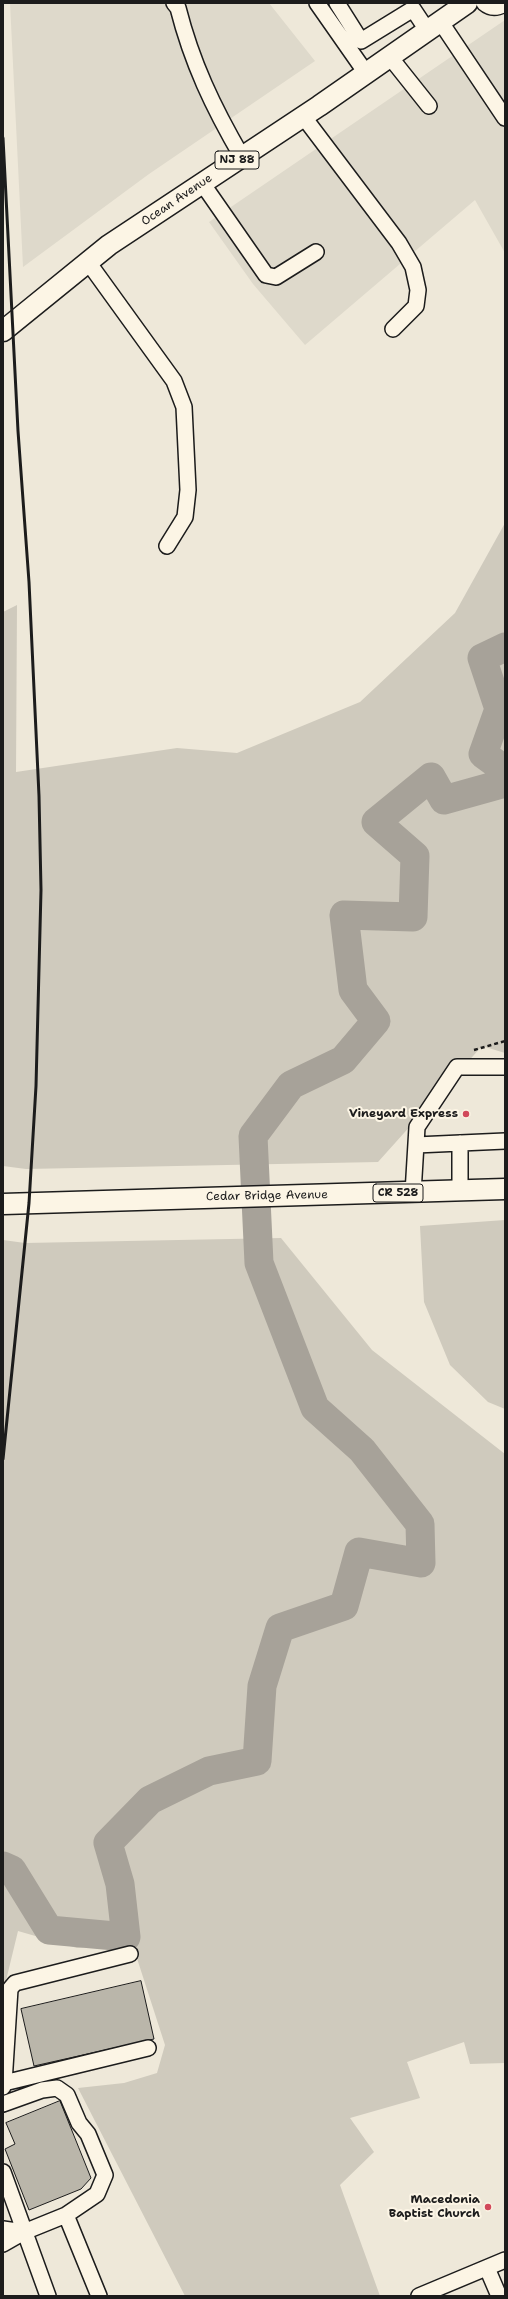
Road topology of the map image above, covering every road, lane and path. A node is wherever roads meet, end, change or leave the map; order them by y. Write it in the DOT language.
graph roads {
  1 [pos="174,3"];
  2 [pos="317,3"];
  3 [pos="337,3"];
  4 [pos="467,3"];
  5 [pos="484,3"];
  6 [pos="505,4"];
  7 [pos="434,26"];
  8 [pos="390,57"];
  9 [pos="366,73"];
  10 [pos="430,106"];
  11 [pos="303,116"];
  12 [pos="505,118"];
  13 [pos="242,157"];
  14 [pos="202,183"];
  15 [pos="316,252"];
  16 [pos="88,262"];
  17 [pos="8,327"];
  18 [pos="393,329"];
  19 [pos="167,546"];
  20 [pos="505,1067"];
  21 [pos="505,1141"];
  22 [pos="460,1143"];
  23 [pos="416,1145"];
  24 [pos="505,1189"];
  25 [pos="460,1191"];
  26 [pos="413,1193"];
  27 [pos="3,1204"];
  28 [pos="130,1954"];
  29 [pos="148,2048"];
  30 [pos="4,2085"];
  31 [pos="3,2104"];
  32 [pos="3,2172"];
  33 [pos="66,2216"];
  34 [pos="3,2229"];
  35 [pos="24,2232"];
  36 [pos="3,2244"];
  37 [pos="505,2260"];
  38 [pos="487,2268"];
  39 [pos="48,2296"];
  40 [pos="99,2296"];
  41 [pos="419,2296"];
  42 [pos="499,2296"];
  1 -- 13 [label="street"];
  2 -- 9 [label="street"];
  3 -- 7 [label="street"];
  4 -- 7 [label="main road, Ocean Avenue / NJ 88"];
  5 -- 6 [label="street"];
  7 -- 8 [label="main road, Ocean Avenue / NJ 88"];
  7 -- 12 [label="street"];
  8 -- 9 [label="main road, Ocean Avenue / NJ 88"];
  8 -- 10 [label="street"];
  9 -- 11 [label="main road, Ocean Avenue / NJ 88"];
  11 -- 13 [label="main road, Ocean Avenue / NJ 88"];
  11 -- 18 [label="street"];
  13 -- 14 [label="main road, Ocean Avenue / NJ 88"];
  14 -- 15 [label="street"];
  14 -- 16 [label="main road, Ocean Avenue / NJ 88"];
  16 -- 17 [label="main road, Ocean Avenue / NJ 88"];
  16 -- 19 [label="street"];
  20 -- 23 [label="street"];
  21 -- 22 [label="street"];
  22 -- 23 [label="street"];
  22 -- 25 [label="street"];
  23 -- 26 [label="street"];
  24 -- 25 [label="main road, Cedar Bridge Avenue / CR 528"];
  25 -- 26 [label="main road, Cedar Bridge Avenue / CR 528"];
  26 -- 27 [label="main road, Cedar Bridge Avenue / CR 528"];
  28 -- 30 [label="street"];
  29 -- 30 [label="street"];
  31 -- 33 [label="street"];
  32 -- 35 [label="street"];
  33 -- 35 [label="street"];
  33 -- 40 [label="street"];
  34 -- 35 [label="street"];
  35 -- 36 [label="street"];
  35 -- 39 [label="street"];
  37 -- 38 [label="street"];
  38 -- 41 [label="street"];
  38 -- 42 [label="street"];
}
